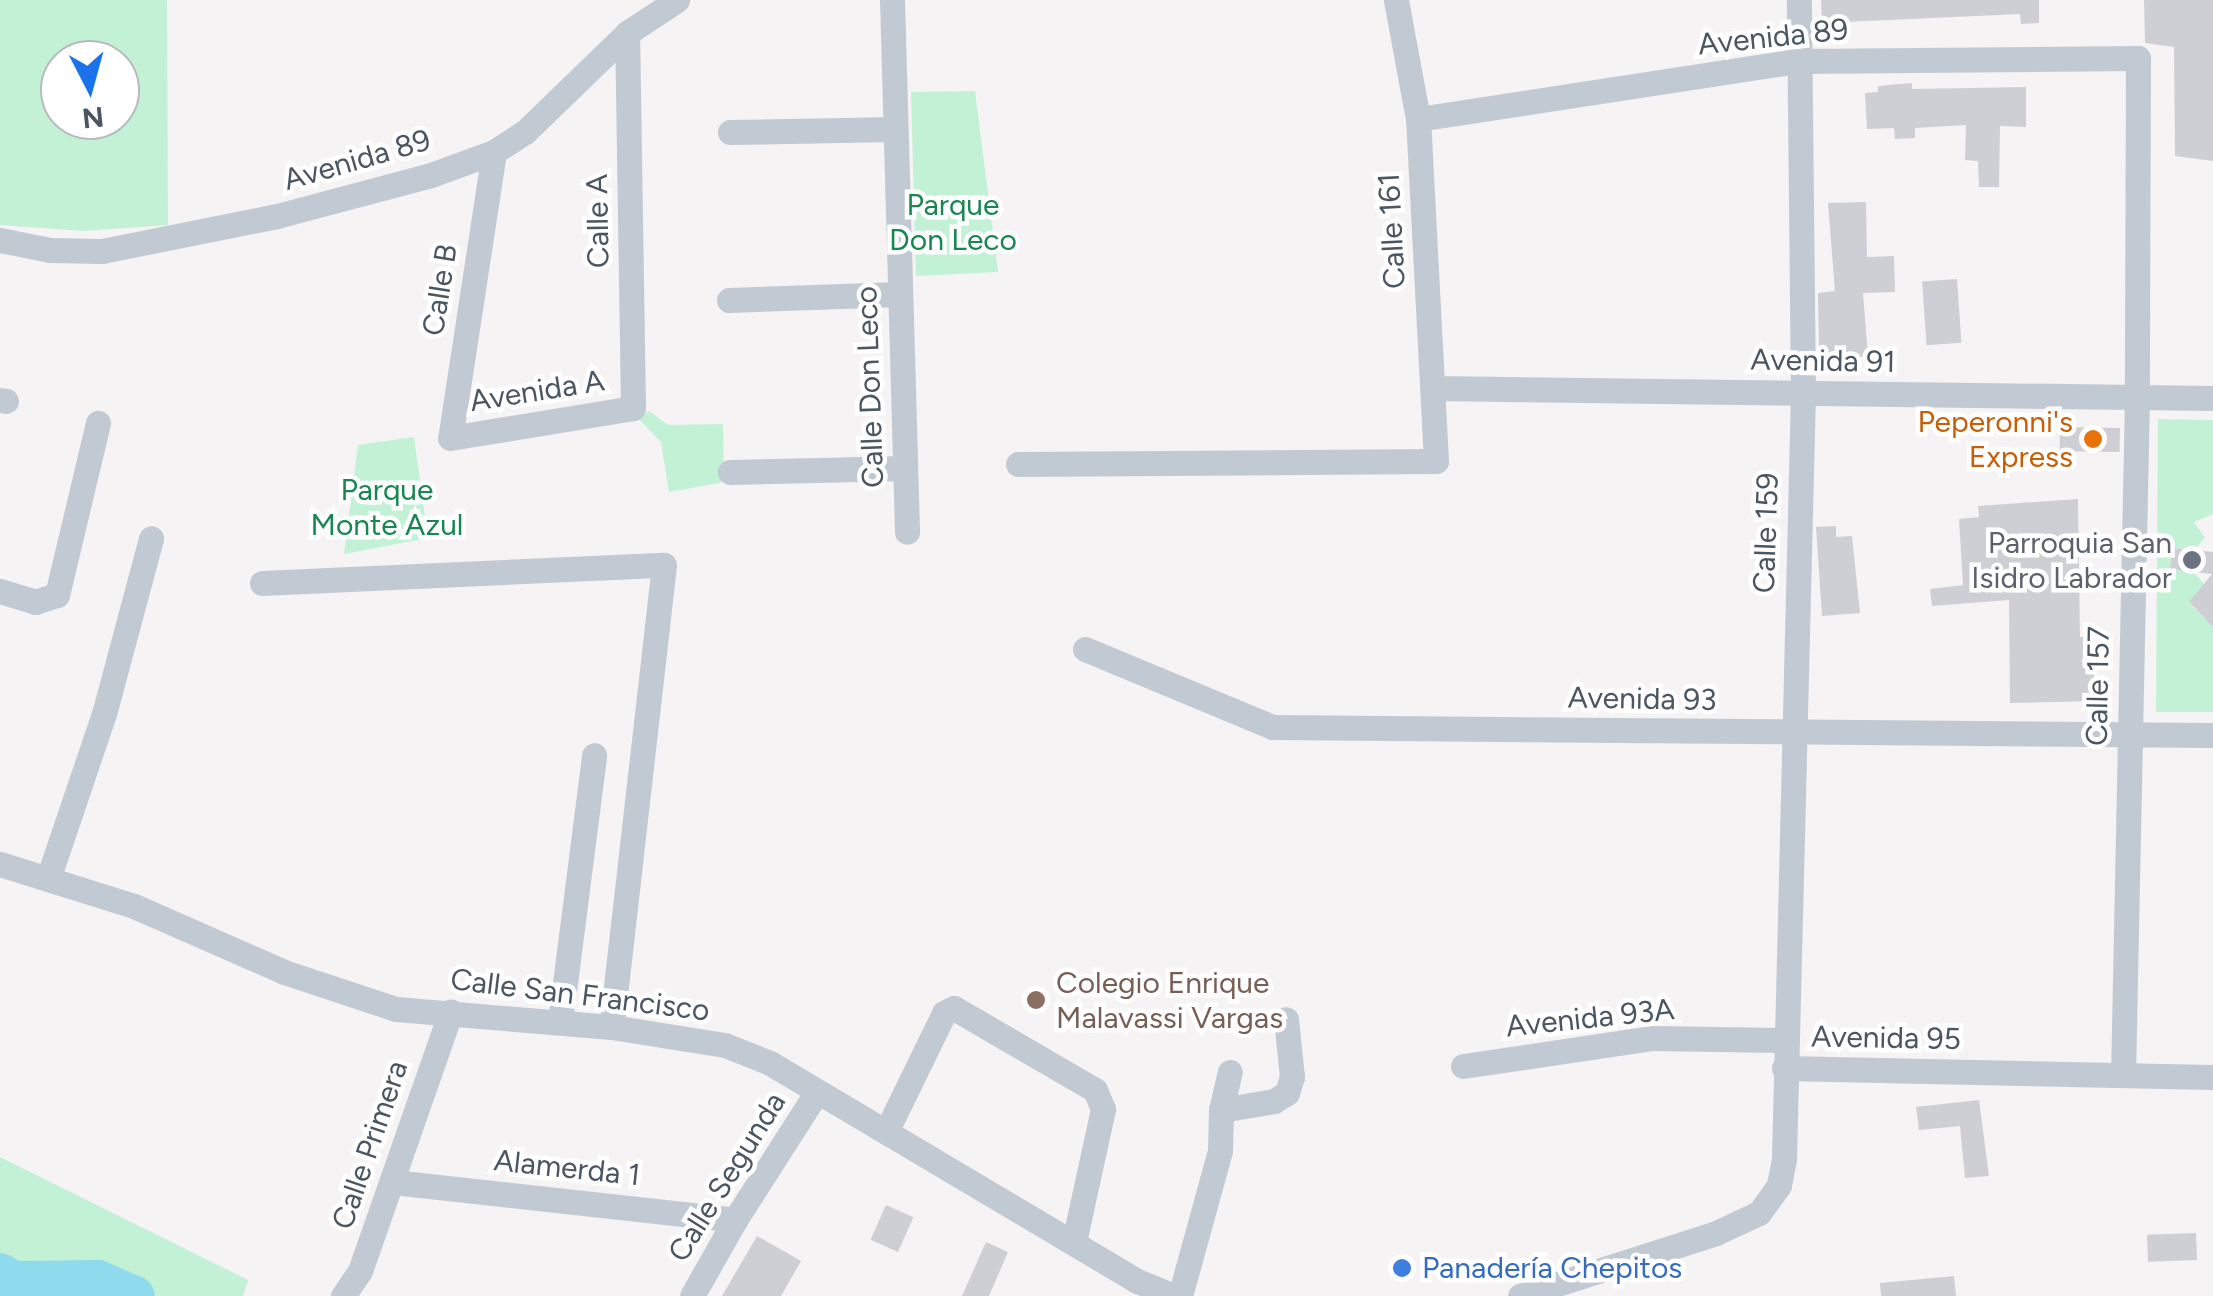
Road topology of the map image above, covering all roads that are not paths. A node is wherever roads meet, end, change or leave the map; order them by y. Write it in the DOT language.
graph roads {
  1 [pos="677,0"];
  2 [pos="892,0"];
  3 [pos="1396,0"];
  4 [pos="1799,0"];
  5 [pos="627,33"];
  6 [pos="2138,58"];
  7 [pos="1799,61"];
  8 [pos="1418,119"];
  9 [pos="895,129"];
  10 [pos="730,132"];
  11 [pos="494,152"];
  12 [pos="0,240"];
  13 [pos="900,294"];
  14 [pos="729,300"];
  15 [pos="1433,388"];
  16 [pos="1803,394"];
  17 [pos="2137,397"];
  18 [pos="2213,398"];
  19 [pos="634,408"];
  20 [pos="98,423"];
  21 [pos="450,438"];
  22 [pos="1018,464"];
  23 [pos="905,468"];
  24 [pos="730,472"];
  25 [pos="907,532"];
  26 [pos="151,538"];
  27 [pos="262,583"];
  28 [pos="0,591"];
  29 [pos="1085,649"];
  30 [pos="1792,734"];
  31 [pos="2213,735"];
  32 [pos="2129,736"];
  33 [pos="594,755"];
  34 [pos="0,864"];
  35 [pos="48,878"];
  36 [pos="451,1011"];
  37 [pos="1286,1019"];
  38 [pos="560,1022"];
  39 [pos="610,1026"];
  40 [pos="1784,1040"];
  41 [pos="1463,1066"];
  42 [pos="1784,1068"];
  43 [pos="1230,1072"];
  44 [pos="2124,1075"];
  45 [pos="2213,1077"];
  46 [pos="817,1092"];
  47 [pos="1221,1110"];
  48 [pos="886,1132"];
  49 [pos="393,1182"];
  50 [pos="734,1220"];
  51 [pos="1074,1242"];
  52 [pos="342,1296"];
  53 [pos="692,1296"];
  54 [pos="1177,1296"];
  55 [pos="1520,1296"];
  1 -- 5 [label="street, Avenida 89"];
  2 -- 9 [label="street, Calle Don Leco"];
  3 -- 8 [label="street, Calle 161"];
  4 -- 7 [label="street, Calle 159"];
  5 -- 11 [label="street, Avenida 89"];
  5 -- 19 [label="street, Calle A"];
  6 -- 7 [label="street, Avenida 89"];
  6 -- 17 [label="street, Calle 157"];
  7 -- 8 [label="street, Avenida 89"];
  7 -- 16 [label="street, Calle 159"];
  8 -- 15 [label="street, Calle 161"];
  9 -- 10 [label="street"];
  9 -- 13 [label="street, Calle Don Leco"];
  11 -- 12 [label="street, Avenida 89"];
  11 -- 21 [label="street, Calle B"];
  13 -- 14 [label="street"];
  13 -- 23 [label="street, Calle Don Leco"];
  15 -- 16 [label="street, Avenida 91"];
  15 -- 22 [label="street, Calle 161"];
  16 -- 17 [label="street, Avenida 91"];
  16 -- 30 [label="street, Calle 159"];
  17 -- 18 [label="street, Avenida 91"];
  17 -- 32 [label="street, Calle 157"];
  19 -- 21 [label="street, Avenida A"];
  20 -- 28 [label="street"];
  23 -- 24 [label="street"];
  23 -- 25 [label="street, Calle Don Leco"];
  26 -- 35 [label="street"];
  27 -- 39 [label="street"];
  29 -- 30 [label="street, Avenida 93"];
  30 -- 32 [label="street, Avenida 93"];
  30 -- 40 [label="street, Calle 159"];
  31 -- 32 [label="street, Avenida 93"];
  32 -- 44 [label="street, Calle 157"];
  33 -- 38 [label="street"];
  34 -- 35 [label="street, Calle San Francisco"];
  35 -- 36 [label="street, Calle San Francisco"];
  36 -- 38 [label="street, Calle San Francisco"];
  36 -- 49 [label="street, Calle Primera"];
  37 -- 47 [label="street"];
  38 -- 39 [label="street, Calle San Francisco"];
  39 -- 46 [label="street, Calle San Francisco"];
  40 -- 41 [label="street, Avenida 93A"];
  40 -- 42 [label="street, Calle 159"];
  42 -- 44 [label="street, Avenida 95"];
  42 -- 55 [label="street, Avenida 95"];
  43 -- 47 [label="street"];
  44 -- 45 [label="street, Avenida 95"];
  46 -- 48 [label="street, Calle San Francisco"];
  46 -- 50 [label="street, Calle Segunda"];
  47 -- 54 [label="street"];
  48 -- 51 [label="street, Calle San Francisco"];
  48 -- 51 [label="street"];
  49 -- 50 [label="street, Alamerda 1"];
  49 -- 52 [label="street, Calle Primera"];
  50 -- 53 [label="street, Calle Segunda"];
  51 -- 54 [label="street, Calle San Francisco"];
}
